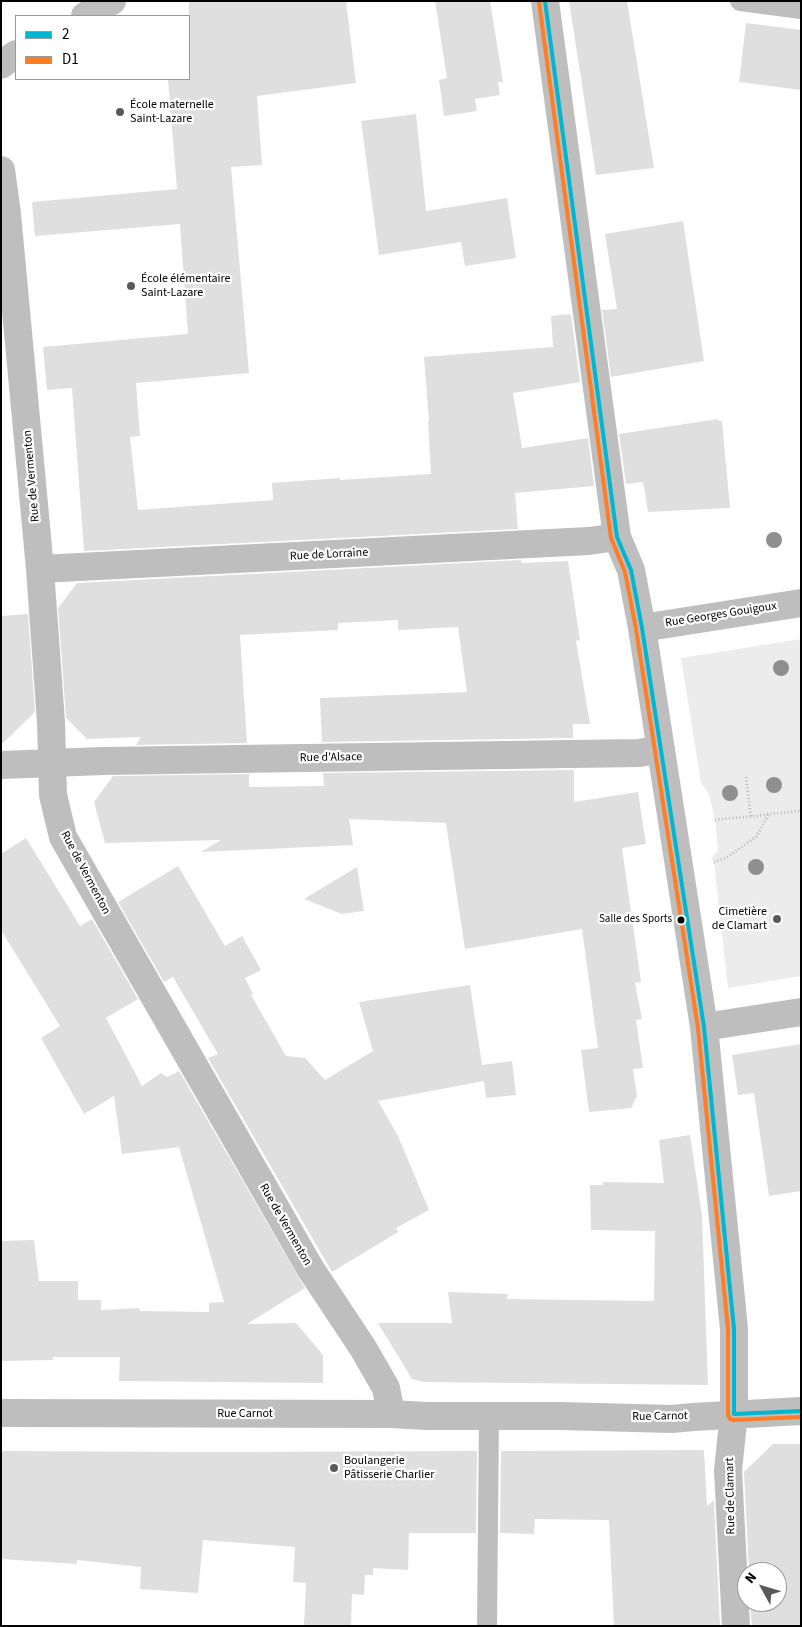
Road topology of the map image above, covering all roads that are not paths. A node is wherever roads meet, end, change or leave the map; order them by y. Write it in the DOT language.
graph roads {
  1 [pos="112,1"];
  2 [pos="545,1"];
  3 [pos="740,1"];
  4 [pos="801,10"];
  5 [pos="86,15"];
  6 [pos="15,55"];
  7 [pos="1,65"];
  8 [pos="1,170"];
  9 [pos="617,537"];
  10 [pos="40,570"];
  11 [pos="801,603"];
  12 [pos="642,628"];
  13 [pos="661,750"];
  14 [pos="53,762"];
  15 [pos="1,765"];
  16 [pos="801,1012"];
  17 [pos="704,1027"];
  18 [pos="801,1411"];
  19 [pos="1,1413"];
  20 [pos="391,1414"];
  21 [pos="734,1414"];
  22 [pos="489,1417"];
  23 [pos="487,1626"];
  24 [pos="736,1626"];
  1 -- 5 [label="street"];
  2 -- 9 [label="street, Rue de Clamart"];
  3 -- 4 [label="lane"];
  6 -- 7 [label="street"];
  8 -- 10 [label="street, Rue de Vermenton"];
  9 -- 10 [label="street, Rue de Lorraine"];
  9 -- 12 [label="street, Rue de Clamart"];
  10 -- 14 [label="street, Rue de Vermenton"];
  11 -- 12 [label="street, Rue Georges Gouigoux"];
  12 -- 13 [label="street, Rue de Clamart"];
  13 -- 14 [label="street, Rue d'Alsace"];
  13 -- 17 [label="street, Rue de Clamart"];
  14 -- 15 [label="street, Rue d'Alsace"];
  14 -- 20 [label="street, Rue de Vermenton"];
  16 -- 17 [label="street"];
  17 -- 21 [label="street, Rue de Clamart"];
  18 -- 21 [label="street, Rue Carnot"];
  19 -- 20 [label="street, Rue Carnot"];
  20 -- 22 [label="street, Rue Carnot"];
  21 -- 22 [label="street, Rue Carnot"];
  21 -- 24 [label="street, Rue de Clamart"];
  22 -- 23 [label="lane"];
}
